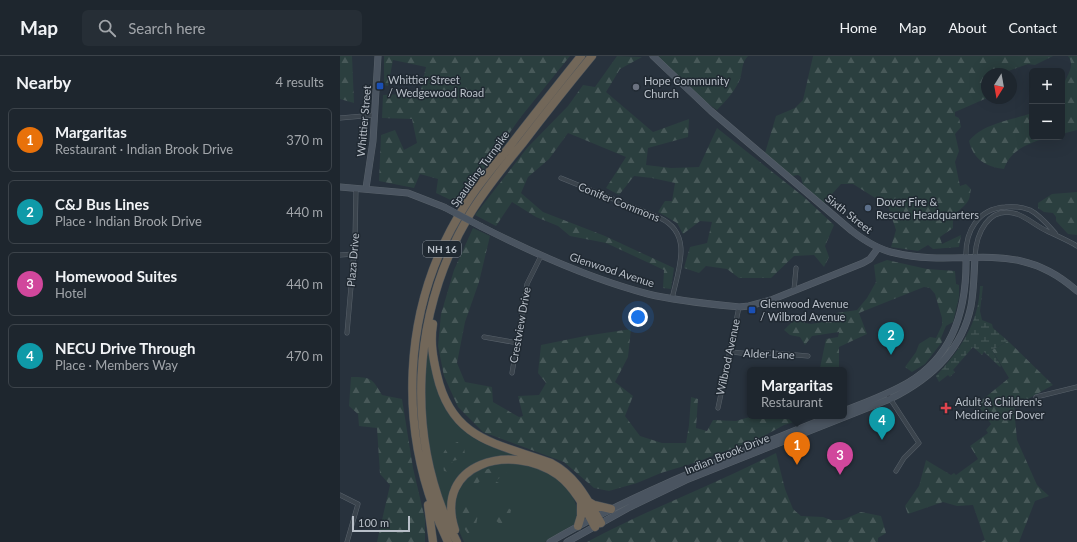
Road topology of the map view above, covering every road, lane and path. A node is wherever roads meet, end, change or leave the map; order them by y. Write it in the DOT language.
graph roads {
  1 [pos="378,56"];
  2 [pos="582,56"];
  3 [pos="592,56"];
  4 [pos="653,56"];
  5 [pos="376,115"];
  6 [pos="340,118"];
  7 [pos="561,178"];
  8 [pos="340,187"];
  9 [pos="356,188"];
  10 [pos="366,188"];
  11 [pos="1056,234"];
  12 [pos="1077,246"];
  13 [pos="878,248"];
  14 [pos="354,254"];
  15 [pos="340,255"];
  16 [pos="540,256"];
  17 [pos="966,257"];
  18 [pos="975,257"];
  19 [pos="796,268"];
  20 [pos="444,269"];
  21 [pos="794,290"];
  22 [pos="1077,290"];
  23 [pos="672,298"];
  24 [pos="739,307"];
  25 [pos="347,333"];
  26 [pos="484,337"];
  27 [pos="518,343"];
  28 [pos="731,352"];
  29 [pos="808,356"];
  30 [pos="512,374"];
  31 [pos="1077,387"];
  32 [pos="888,396"];
  33 [pos="1036,397"];
  34 [pos="718,408"];
  35 [pos="847,409"];
  36 [pos="847,413"];
  37 [pos="823,419"];
  38 [pos="833,419"];
  39 [pos="896,471"];
  40 [pos="426,488"];
  41 [pos="340,495"];
  42 [pos="584,502"];
  43 [pos="610,509"];
  44 [pos="596,521"];
  45 [pos="578,526"];
  46 [pos="347,542"];
  47 [pos="433,542"];
  48 [pos="448,542"];
  49 [pos="457,542"];
  50 [pos="460,542"];
  51 [pos="550,542"];
  52 [pos="567,542"];
  1 -- 5 [label="main road, Whittier Street"];
  2 -- 40 [label="highway, Spaulding Turnpike / NH 16"];
  3 -- 20 [label="highway, Spaulding Turnpike / NH 16"];
  4 -- 13 [label="main road, Sixth Street"];
  5 -- 6 [label="street"];
  5 -- 10 [label="main road, Whittier Street"];
  7 -- 23 [label="street, Conifer Commons"];
  8 -- 9 [label="main road, Glenwood Avenue"];
  9 -- 10 [label="main road, Glenwood Avenue"];
  9 -- 14 [label="street, Plaza Drive"];
  10 -- 16 [label="main road, Glenwood Avenue, bridge"];
  11 -- 12 [label="street"];
  11 -- 17 [label="street"];
  11 -- 18 [label="street"];
  13 -- 17 [label="main road, Sixth Street"];
  13 -- 21 [label="main road, Glenwood Avenue"];
  14 -- 15 [label="street"];
  14 -- 25 [label="street, Plaza Drive"];
  16 -- 23 [label="main road, Glenwood Avenue"];
  16 -- 27 [label="street, Crestview Drive"];
  17 -- 18 [label="main road, Sixth Street"];
  17 -- 32 [label="main road, Indian Brook Drive"];
  18 -- 22 [label="main road, Sixth Street"];
  18 -- 32 [label="main road, Indian Brook Drive"];
  19 -- 21 [label="street"];
  20 -- 42 [label="highway"];
  20 -- 49 [label="highway, Spaulding Turnpike / NH 16"];
  21 -- 24 [label="main road, Glenwood Avenue"];
  23 -- 24 [label="main road, Glenwood Avenue"];
  24 -- 28 [label="street, Wilbrod Avenue"];
  26 -- 27 [label="street"];
  27 -- 30 [label="street, Crestview Drive"];
  28 -- 29 [label="street, Alder Lane"];
  28 -- 34 [label="street, Wilbrod Avenue"];
  31 -- 33 [label="street"];
  32 -- 35 [label="main road, Indian Brook Drive"];
  32 -- 36 [label="main road, Indian Brook Drive"];
  32 -- 39 [label="street"];
  37 -- 43 [label="main road, Indian Brook Drive"];
  38 -- 44 [label="main road, Indian Brook Drive"];
  40 -- 47 [label="highway"];
  40 -- 48 [label="highway, Spaulding Turnpike / NH 16"];
  41 -- 46 [label="street"];
  42 -- 43 [label="highway"];
  42 -- 44 [label="highway"];
  42 -- 45 [label="highway"];
  42 -- 50 [label="highway"];
  43 -- 44 [label="main road, Indian Brook Drive"];
  44 -- 45 [label="main road, Indian Brook Drive"];
  44 -- 52 [label="main road, Indian Brook Drive"];
  45 -- 51 [label="main road, Indian Brook Drive"];
}
